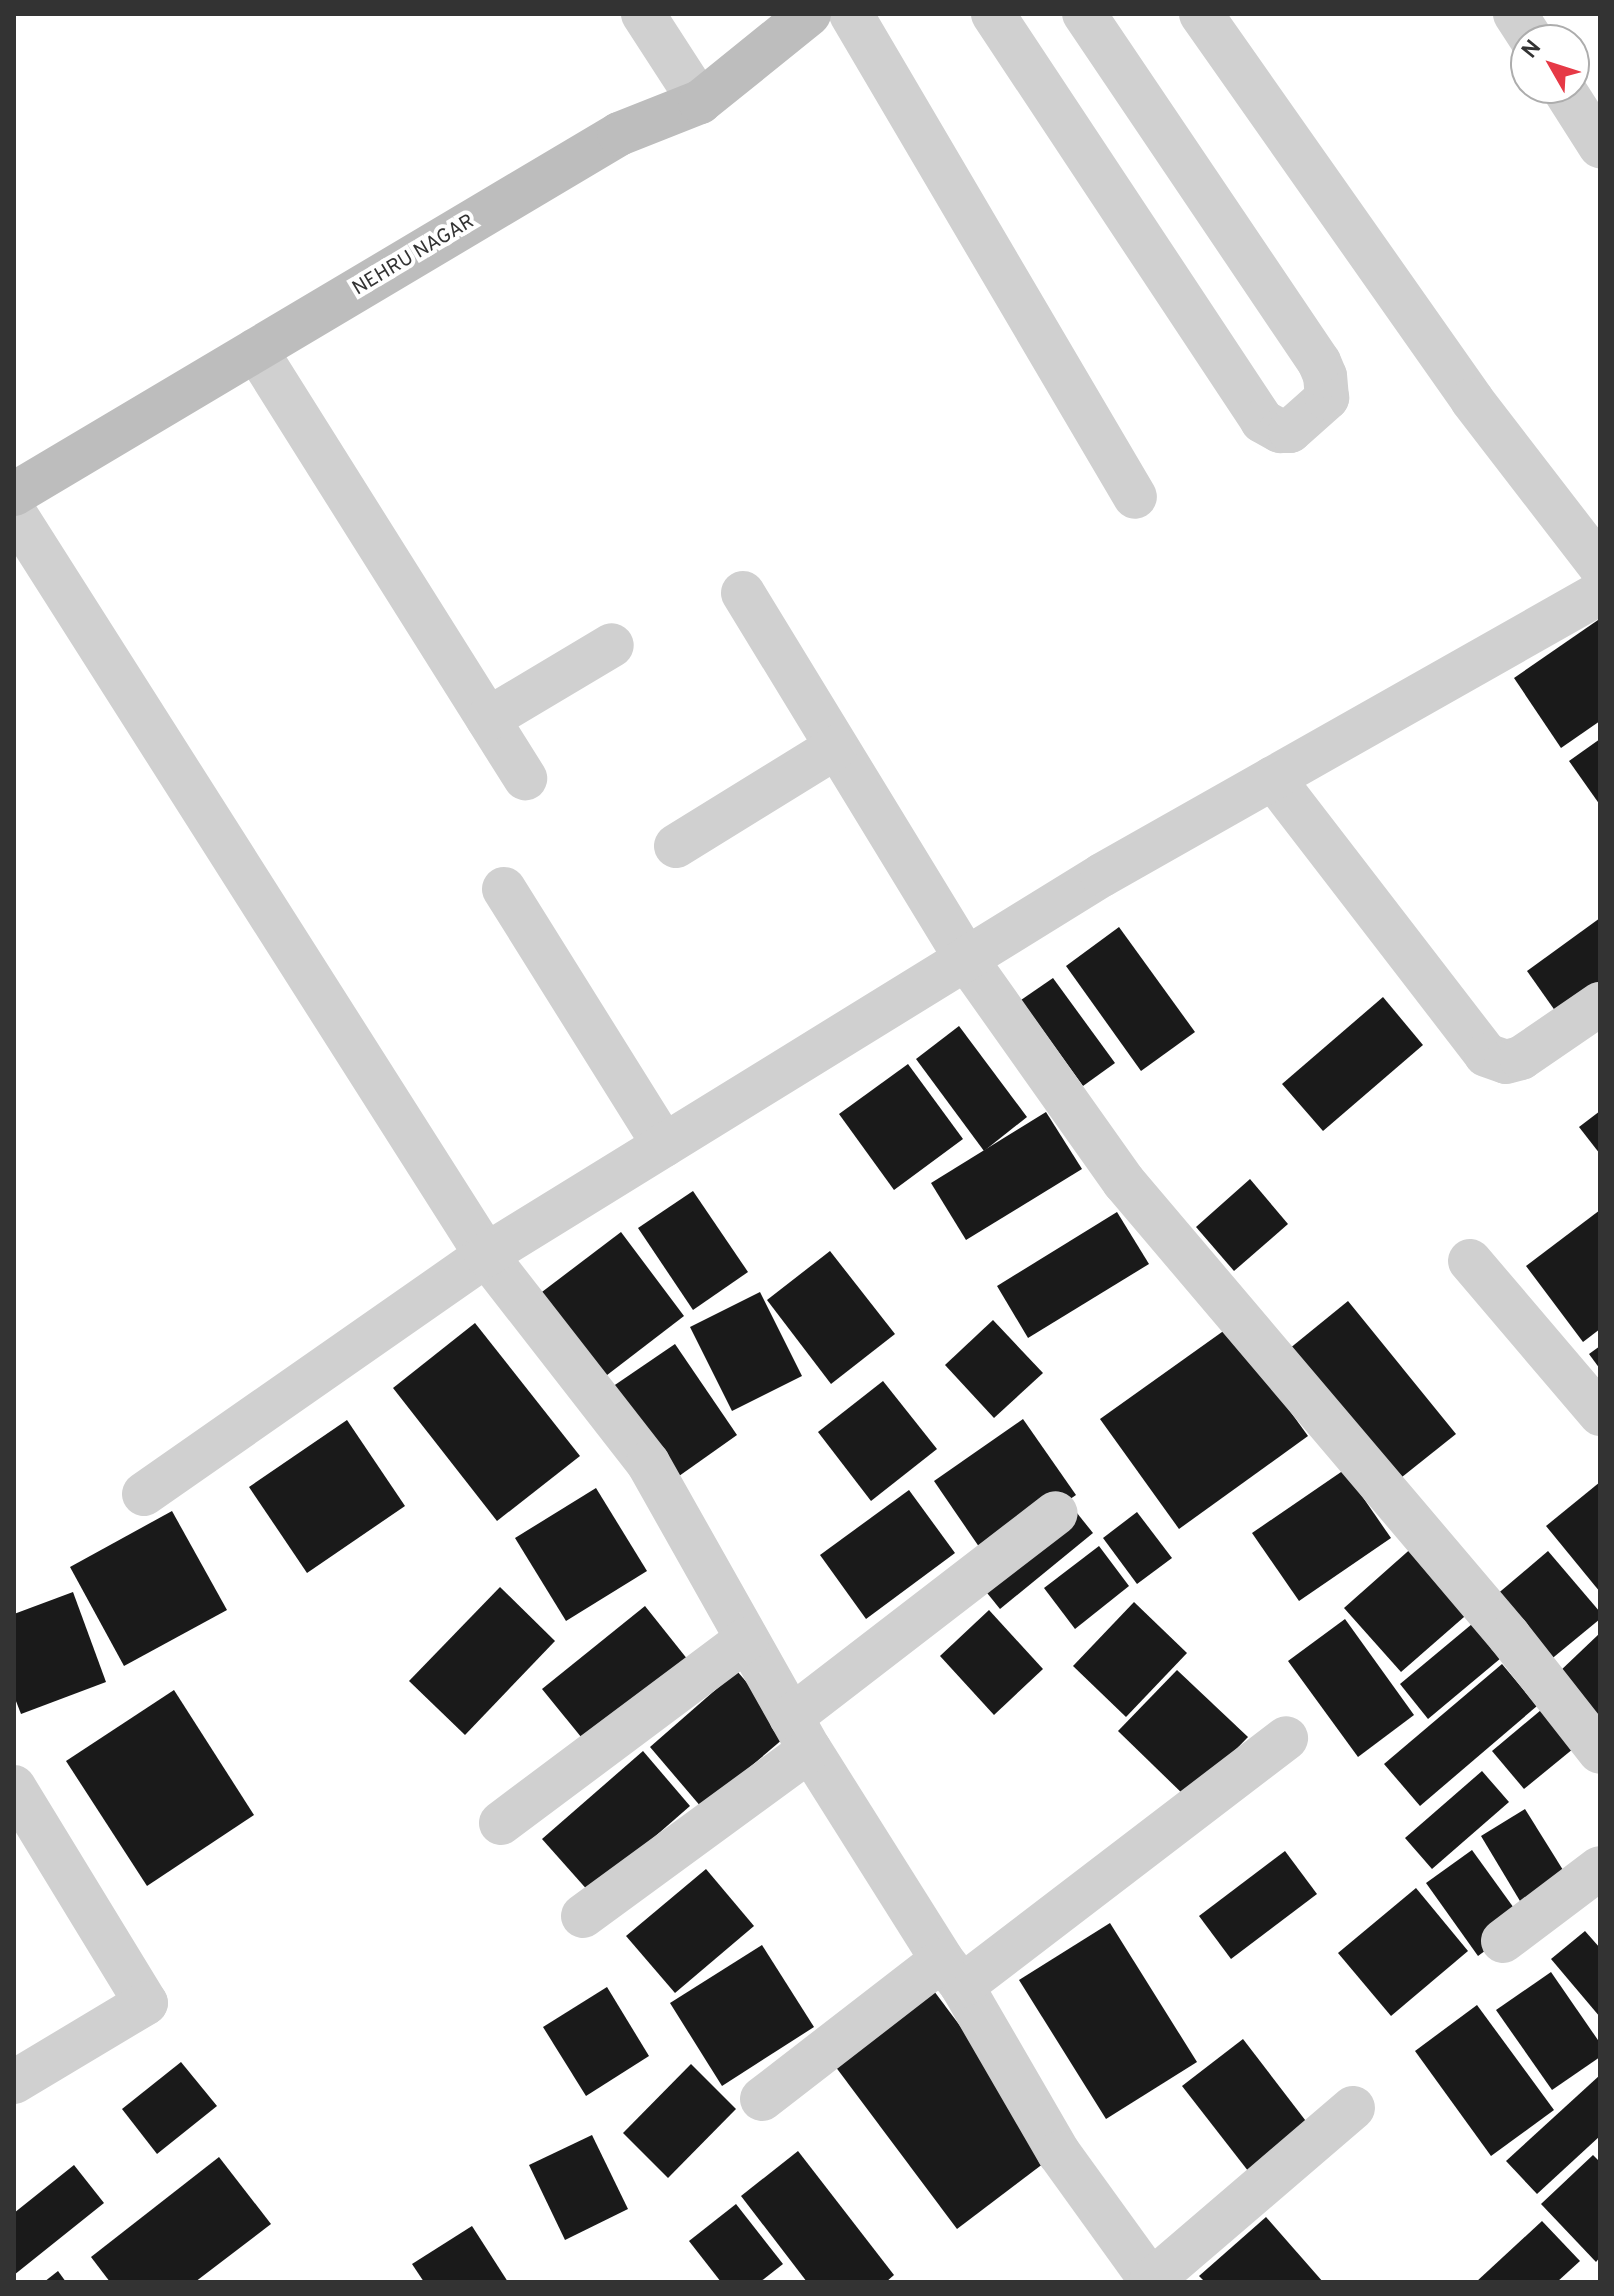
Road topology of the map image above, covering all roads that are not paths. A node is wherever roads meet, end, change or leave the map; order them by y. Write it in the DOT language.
graph roads {
  1 [pos="643,14"];
  2 [pos="809,14"];
  3 [pos="851,14"];
  4 [pos="993,14"];
  5 [pos="1084,14"];
  6 [pos="1201,14"];
  7 [pos="700,102"];
  8 [pos="1573,104"];
  9 [pos="1600,146"];
  10 [pos="256,350"];
  11 [pos="14,494"];
  12 [pos="1135,497"];
  13 [pos="14,512"];
  14 [pos="1600,566"];
  15 [pos="743,593"];
  16 [pos="1600,593"];
  17 [pos="612,645"];
  18 [pos="488,719"];
  19 [pos="836,747"];
  20 [pos="525,778"];
  21 [pos="1273,778"];
  22 [pos="676,846"];
  23 [pos="504,889"];
  24 [pos="966,959"];
  25 [pos="1600,1004"];
  26 [pos="664,1145"];
  27 [pos="486,1255"];
  28 [pos="1470,1261"];
  29 [pos="1600,1414"];
  30 [pos="144,1494"];
  31 [pos="1056,1513"];
  32 [pos="747,1639"];
  33 [pos="800,1734"];
  34 [pos="1286,1738"];
  35 [pos="1600,1752"];
  36 [pos="14,1787"];
  37 [pos="501,1823"];
  38 [pos="1600,1868"];
  39 [pos="583,1916"];
  40 [pos="1503,1941"];
  41 [pos="952,1973"];
  42 [pos="14,2082"];
  43 [pos="762,2099"];
  44 [pos="1353,2108"];
  45 [pos="1140,2277"];
  1 -- 7 [label="street"];
  2 -- 7 [label="street, NEHRU NAGAR"];
  3 -- 12 [label="street"];
  4 -- 5 [label="street"];
  6 -- 14 [label="street"];
  7 -- 10 [label="street, NEHRU NAGAR"];
  8 -- 9 [label="street"];
  10 -- 11 [label="street, NEHRU NAGAR"];
  10 -- 18 [label="street"];
  13 -- 27 [label="street"];
  15 -- 19 [label="street"];
  16 -- 21 [label="street"];
  17 -- 18 [label="street"];
  18 -- 20 [label="street"];
  19 -- 22 [label="street"];
  19 -- 24 [label="street"];
  21 -- 24 [label="street"];
  21 -- 25 [label="street"];
  23 -- 26 [label="street"];
  24 -- 26 [label="street"];
  24 -- 35 [label="street"];
  26 -- 27 [label="street"];
  27 -- 30 [label="street"];
  27 -- 32 [label="street"];
  28 -- 29 [label="street"];
  31 -- 33 [label="street"];
  32 -- 33 [label="street"];
  32 -- 37 [label="street"];
  33 -- 39 [label="street"];
  33 -- 41 [label="street"];
  34 -- 41 [label="street"];
  36 -- 42 [label="street"];
  38 -- 40 [label="street"];
  41 -- 43 [label="street"];
  41 -- 45 [label="street"];
  44 -- 45 [label="street"];
}
